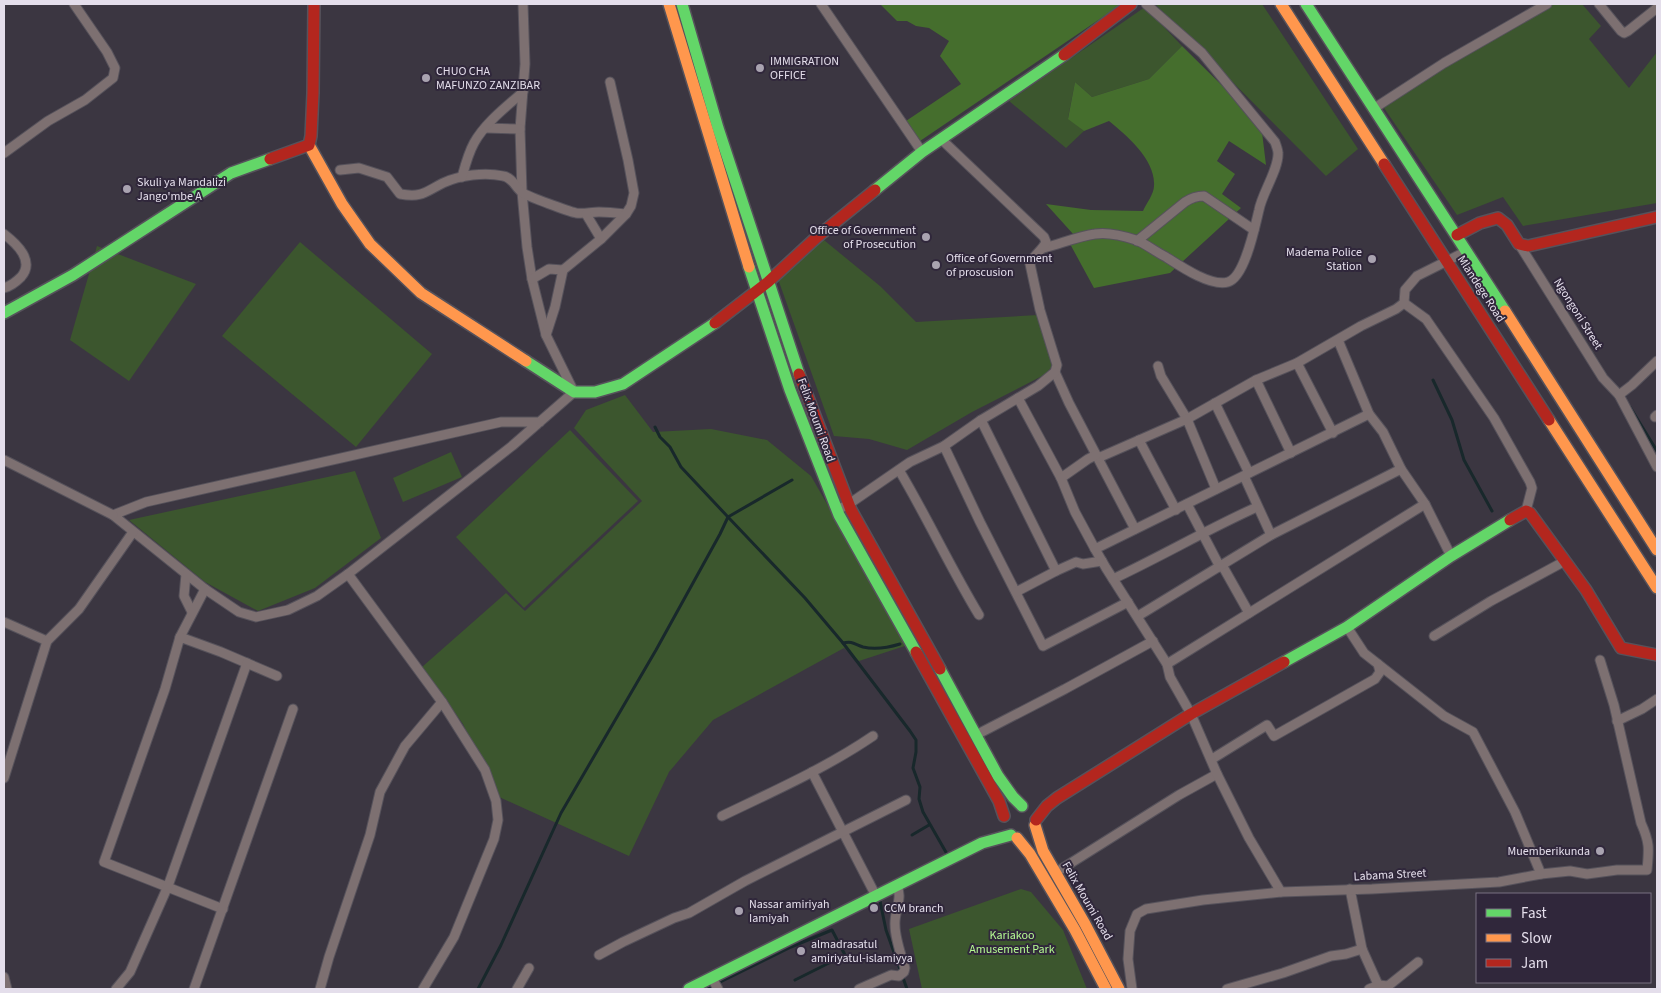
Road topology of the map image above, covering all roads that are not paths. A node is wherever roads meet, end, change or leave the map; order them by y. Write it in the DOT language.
graph roads {
  1 [pos="74,4"];
  2 [pos="314,4"];
  3 [pos="523,4"];
  4 [pos="669,4"];
  5 [pos="682,4"];
  6 [pos="821,4"];
  7 [pos="1131,4"];
  8 [pos="1146,4"];
  9 [pos="1281,4"];
  10 [pos="1306,4"];
  11 [pos="1547,4"];
  12 [pos="1599,4"];
  13 [pos="1657,8"];
  14 [pos="610,82"];
  15 [pos="522,92"];
  16 [pos="705,102"];
  17 [pos="1373,109"];
  18 [pos="485,128"];
  19 [pos="520,129"];
  20 [pos="713,130"];
  21 [pos="941,139"];
  22 [pos="309,145"];
  23 [pos="922,152"];
  24 [pos="4,153"];
  25 [pos="340,170"];
  26 [pos="462,177"];
  27 [pos="1419,178"];
  28 [pos="1401,190"];
  29 [pos="522,192"];
  30 [pos="586,214"];
  31 [pos="626,214"];
  32 [pos="1657,216"];
  33 [pos="1254,230"];
  34 [pos="4,234"];
  35 [pos="1457,235"];
  36 [pos="601,239"];
  37 [pos="1138,241"];
  38 [pos="1519,244"];
  39 [pos="1044,248"];
  40 [pos="1467,251"];
  41 [pos="1446,261"];
  42 [pos="563,270"];
  43 [pos="532,278"];
  44 [pos="768,282"];
  45 [pos="4,288"];
  46 [pos="756,291"];
  47 [pos="1404,303"];
  48 [pos="1500,303"];
  49 [pos="4,313"];
  50 [pos="1481,315"];
  51 [pos="546,335"];
  52 [pos="1338,340"];
  53 [pos="1657,361"];
  54 [pos="1297,363"];
  55 [pos="1158,366"];
  56 [pos="1541,368"];
  57 [pos="1055,372"];
  58 [pos="1256,380"];
  59 [pos="1524,381"];
  60 [pos="574,392"];
  61 [pos="1619,395"];
  62 [pos="1018,398"];
  63 [pos="1215,403"];
  64 [pos="1369,414"];
  65 [pos="1187,419"];
  66 [pos="981,420"];
  67 [pos="540,422"];
  68 [pos="1333,433"];
  69 [pos="1138,440"];
  70 [pos="944,446"];
  71 [pos="1291,452"];
  72 [pos="1097,457"];
  73 [pos="4,460"];
  74 [pos="1657,467"];
  75 [pos="1402,469"];
  76 [pos="899,470"];
  77 [pos="1247,474"];
  78 [pos="1061,478"];
  79 [pos="1216,490"];
  80 [pos="1622,496"];
  81 [pos="849,504"];
  82 [pos="1187,504"];
  83 [pos="1425,504"];
  84 [pos="1257,507"];
  85 [pos="1605,508"];
  86 [pos="837,510"];
  87 [pos="1176,510"];
  88 [pos="1526,511"];
  89 [pos="113,515"];
  90 [pos="1135,529"];
  91 [pos="133,532"];
  92 [pos="1202,534"];
  93 [pos="1271,535"];
  94 [pos="1095,549"];
  95 [pos="1657,550"];
  96 [pos="1451,556"];
  97 [pos="1102,561"];
  98 [pos="1565,561"];
  99 [pos="1221,566"];
  100 [pos="1056,571"];
  101 [pos="186,574"];
  102 [pos="348,574"];
  103 [pos="1113,579"];
  104 [pos="1657,588"];
  105 [pos="204,589"];
  106 [pos="1016,592"];
  107 [pos="1128,602"];
  108 [pos="192,612"];
  109 [pos="1250,613"];
  110 [pos="979,615"];
  111 [pos="1138,616"];
  112 [pos="912,620"];
  113 [pos="4,622"];
  114 [pos="901,626"];
  115 [pos="1347,627"];
  116 [pos="1434,636"];
  117 [pos="180,637"];
  118 [pos="47,641"];
  119 [pos="1153,641"];
  120 [pos="1657,654"];
  121 [pos="1600,660"];
  122 [pos="247,663"];
  123 [pos="1378,663"];
  124 [pos="1167,664"];
  125 [pos="277,676"];
  126 [pos="951,689"];
  127 [pos="939,694"];
  128 [pos="1657,699"];
  129 [pos="442,702"];
  130 [pos="293,709"];
  131 [pos="1191,714"];
  132 [pos="1617,721"];
  133 [pos="976,735"];
  134 [pos="873,736"];
  135 [pos="1212,759"];
  136 [pos="812,772"];
  137 [pos="1218,774"];
  138 [pos="4,778"];
  139 [pos="1057,798"];
  140 [pos="906,800"];
  141 [pos="1024,806"];
  142 [pos="722,816"];
  143 [pos="1004,819"];
  144 [pos="1036,823"];
  145 [pos="842,831"];
  146 [pos="1014,836"];
  147 [pos="982,843"];
  148 [pos="1055,872"];
  149 [pos="1541,874"];
  150 [pos="168,886"];
  151 [pos="897,886"];
  152 [pos="1350,889"];
  153 [pos="1281,892"];
  154 [pos="876,896"];
  155 [pos="223,909"];
  156 [pos="1362,949"];
  157 [pos="599,955"];
  158 [pos="1418,962"];
  159 [pos="529,968"];
  160 [pos="4,977"];
  161 [pos="712,978"];
  162 [pos="1379,987"];
  163 [pos="7,989"];
  164 [pos="116,989"];
  165 [pos="194,989"];
  166 [pos="320,989"];
  167 [pos="423,989"];
  168 [pos="517,989"];
  169 [pos="689,989"];
  170 [pos="718,989"];
  171 [pos="859,989"];
  172 [pos="1106,989"];
  173 [pos="1119,989"];
  174 [pos="1132,989"];
  175 [pos="1227,989"];
  176 [pos="1369,989"];
  1 -- 24 [label="street"];
  2 -- 22 [label="main road"];
  3 -- 15 [label="street"];
  4 -- 16 [label="main road, Felix Moumi Road"];
  5 -- 16 [label="main road, Felix Moumi Road"];
  6 -- 23 [label="street"];
  7 -- 21 [label="main road"];
  8 -- 33 [label="street"];
  9 -- 28 [label="main road, Mlandege Road"];
  10 -- 17 [label="main road, Mlandege Road"];
  11 -- 17 [label="street"];
  12 -- 13 [label="street"];
  14 -- 31 [label="street"];
  15 -- 18 [label="street"];
  15 -- 19 [label="street"];
  16 -- 20 [label="main road, Felix Moumi Road"];
  17 -- 27 [label="main road, Mlandege Road"];
  18 -- 19 [label="street"];
  18 -- 26 [label="street"];
  19 -- 29 [label="street"];
  20 -- 44 [label="main road, Felix Moumi Road"];
  20 -- 46 [label="main road, Felix Moumi Road"];
  21 -- 23 [label="main road"];
  21 -- 39 [label="street"];
  22 -- 49 [label="main road"];
  22 -- 60 [label="main road"];
  23 -- 44 [label="main road"];
  25 -- 26 [label="street"];
  26 -- 29 [label="street"];
  27 -- 28 [label="main road"];
  27 -- 35 [label="main road, Mlandege Road"];
  28 -- 41 [label="main road, Mlandege Road"];
  29 -- 30 [label="street"];
  29 -- 43 [label="street"];
  30 -- 31 [label="street"];
  30 -- 36 [label="street"];
  31 -- 36 [label="street"];
  32 -- 38 [label="main road"];
  33 -- 37 [label="street"];
  33 -- 37 [label="street"];
  34 -- 45 [label="street"];
  35 -- 38 [label="main road"];
  35 -- 40 [label="main road, Mlandege Road"];
  36 -- 42 [label="street"];
  37 -- 39 [label="street"];
  38 -- 61 [label="street, Ngongoni Street"];
  39 -- 57 [label="street"];
  40 -- 41 [label="street"];
  40 -- 48 [label="main road, Mlandege Road"];
  41 -- 47 [label="street"];
  41 -- 50 [label="main road, Mlandege Road"];
  42 -- 43 [label="street"];
  42 -- 51 [label="street"];
  43 -- 51 [label="street"];
  44 -- 46 [label="main road"];
  44 -- 81 [label="main road, Felix Moumi Road"];
  46 -- 60 [label="main road"];
  46 -- 86 [label="main road, Felix Moumi Road"];
  47 -- 52 [label="street"];
  47 -- 88 [label="street"];
  48 -- 50 [label="main road"];
  48 -- 56 [label="main road, Mlandege Road"];
  50 -- 59 [label="main road, Mlandege Road"];
  51 -- 60 [label="street"];
  52 -- 54 [label="street"];
  52 -- 64 [label="street"];
  53 -- 61 [label="street"];
  54 -- 58 [label="street"];
  54 -- 68 [label="street"];
  55 -- 65 [label="street"];
  56 -- 59 [label="main road"];
  56 -- 80 [label="main road, Mlandege Road"];
  57 -- 62 [label="street"];
  57 -- 72 [label="street"];
  58 -- 63 [label="street"];
  58 -- 71 [label="street"];
  59 -- 85 [label="main road, Mlandege Road"];
  60 -- 67 [label="street"];
  61 -- 74 [label="street, Ngongoni Street"];
  62 -- 66 [label="street"];
  62 -- 78 [label="street"];
  63 -- 65 [label="street"];
  63 -- 77 [label="street"];
  64 -- 68 [label="street"];
  64 -- 75 [label="street"];
  65 -- 69 [label="street"];
  65 -- 79 [label="street"];
  66 -- 70 [label="street"];
  66 -- 100 [label="street"];
  67 -- 89 [label="street"];
  67 -- 102 [label="street"];
  68 -- 71 [label="street"];
  69 -- 72 [label="street"];
  69 -- 87 [label="street"];
  70 -- 76 [label="street"];
  70 -- 106 [label="street"];
  71 -- 77 [label="street"];
  72 -- 78 [label="street"];
  72 -- 90 [label="street"];
  73 -- 89 [label="street"];
  75 -- 83 [label="street"];
  75 -- 93 [label="street"];
  76 -- 81 [label="street"];
  76 -- 110 [label="street"];
  77 -- 79 [label="street"];
  77 -- 84 [label="street"];
  78 -- 94 [label="street"];
  79 -- 82 [label="street"];
  80 -- 85 [label="main road"];
  80 -- 95 [label="main road, Mlandege Road"];
  81 -- 86 [label="street"];
  81 -- 112 [label="main road, Felix Moumi Road"];
  82 -- 87 [label="street"];
  82 -- 92 [label="street"];
  83 -- 96 [label="street"];
  83 -- 109 [label="street"];
  84 -- 92 [label="street"];
  84 -- 93 [label="street"];
  85 -- 104 [label="main road, Mlandege Road"];
  86 -- 114 [label="main road, Felix Moumi Road"];
  87 -- 90 [label="street"];
  88 -- 96 [label="main road"];
  88 -- 98 [label="main road"];
  89 -- 91 [label="street"];
  90 -- 94 [label="street"];
  91 -- 101 [label="street"];
  91 -- 118 [label="street"];
  92 -- 99 [label="street"];
  92 -- 103 [label="street"];
  93 -- 99 [label="street"];
  94 -- 97 [label="street"];
  96 -- 115 [label="main road"];
  97 -- 100 [label="street"];
  97 -- 103 [label="street"];
  98 -- 116 [label="street"];
  98 -- 120 [label="main road"];
  99 -- 109 [label="street"];
  99 -- 111 [label="street"];
  100 -- 106 [label="street"];
  101 -- 105 [label="street"];
  101 -- 108 [label="street"];
  102 -- 105 [label="street"];
  102 -- 129 [label="street"];
  103 -- 107 [label="street"];
  105 -- 108 [label="street"];
  106 -- 107 [label="street"];
  107 -- 111 [label="street"];
  108 -- 117 [label="street"];
  109 -- 124 [label="street"];
  111 -- 119 [label="street"];
  112 -- 114 [label="main road"];
  112 -- 126 [label="main road, Felix Moumi Road"];
  113 -- 118 [label="street"];
  114 -- 127 [label="main road, Felix Moumi Road"];
  115 -- 123 [label="street"];
  115 -- 131 [label="main road"];
  117 -- 122 [label="street"];
  117 -- 150 [label="street"];
  118 -- 138 [label="street"];
  119 -- 124 [label="street"];
  119 -- 133 [label="street"];
  121 -- 132 [label="street"];
  122 -- 125 [label="street"];
  122 -- 150 [label="street"];
  123 -- 135 [label="street"];
  123 -- 149 [label="street"];
  124 -- 131 [label="street"];
  126 -- 127 [label="main road"];
  126 -- 133 [label="main road, Felix Moumi Road"];
  127 -- 143 [label="main road, Felix Moumi Road"];
  128 -- 132 [label="street"];
  129 -- 166 [label="street"];
  129 -- 167 [label="street"];
  130 -- 155 [label="street"];
  131 -- 135 [label="street"];
  131 -- 139 [label="main road"];
  132 -- 149 [label="street, Labama Street"];
  133 -- 141 [label="main road, Felix Moumi Road"];
  134 -- 136 [label="street"];
  135 -- 137 [label="street"];
  136 -- 142 [label="street"];
  136 -- 145 [label="street"];
  137 -- 148 [label="street"];
  137 -- 153 [label="street"];
  139 -- 141 [label="main road"];
  139 -- 144 [label="main road"];
  140 -- 145 [label="street"];
  141 -- 143 [label="main road"];
  141 -- 144 [label="main road"];
  143 -- 146 [label="main road"];
  143 -- 147 [label="main road"];
  144 -- 146 [label="main road"];
  144 -- 148 [label="main road, Felix Moumi Road"];
  145 -- 154 [label="street"];
  145 -- 157 [label="street"];
  146 -- 147 [label="main road"];
  146 -- 172 [label="main road, Felix Moumi Road"];
  147 -- 151 [label="main road"];
  148 -- 173 [label="main road, Felix Moumi Road"];
  149 -- 152 [label="street, Labama Street"];
  150 -- 155 [label="street"];
  150 -- 164 [label="street"];
  151 -- 154 [label="main road"];
  151 -- 171 [label="street"];
  152 -- 153 [label="street, Labama Street"];
  152 -- 156 [label="street"];
  153 -- 174 [label="street, Labama Street"];
  154 -- 161 [label="main road"];
  155 -- 165 [label="street"];
  156 -- 162 [label="street"];
  156 -- 175 [label="street"];
  158 -- 162 [label="street"];
  159 -- 168 [label="street"];
  160 -- 163 [label="street"];
  161 -- 169 [label="main road"];
  161 -- 170 [label="street"];
  162 -- 176 [label="street"];
}
